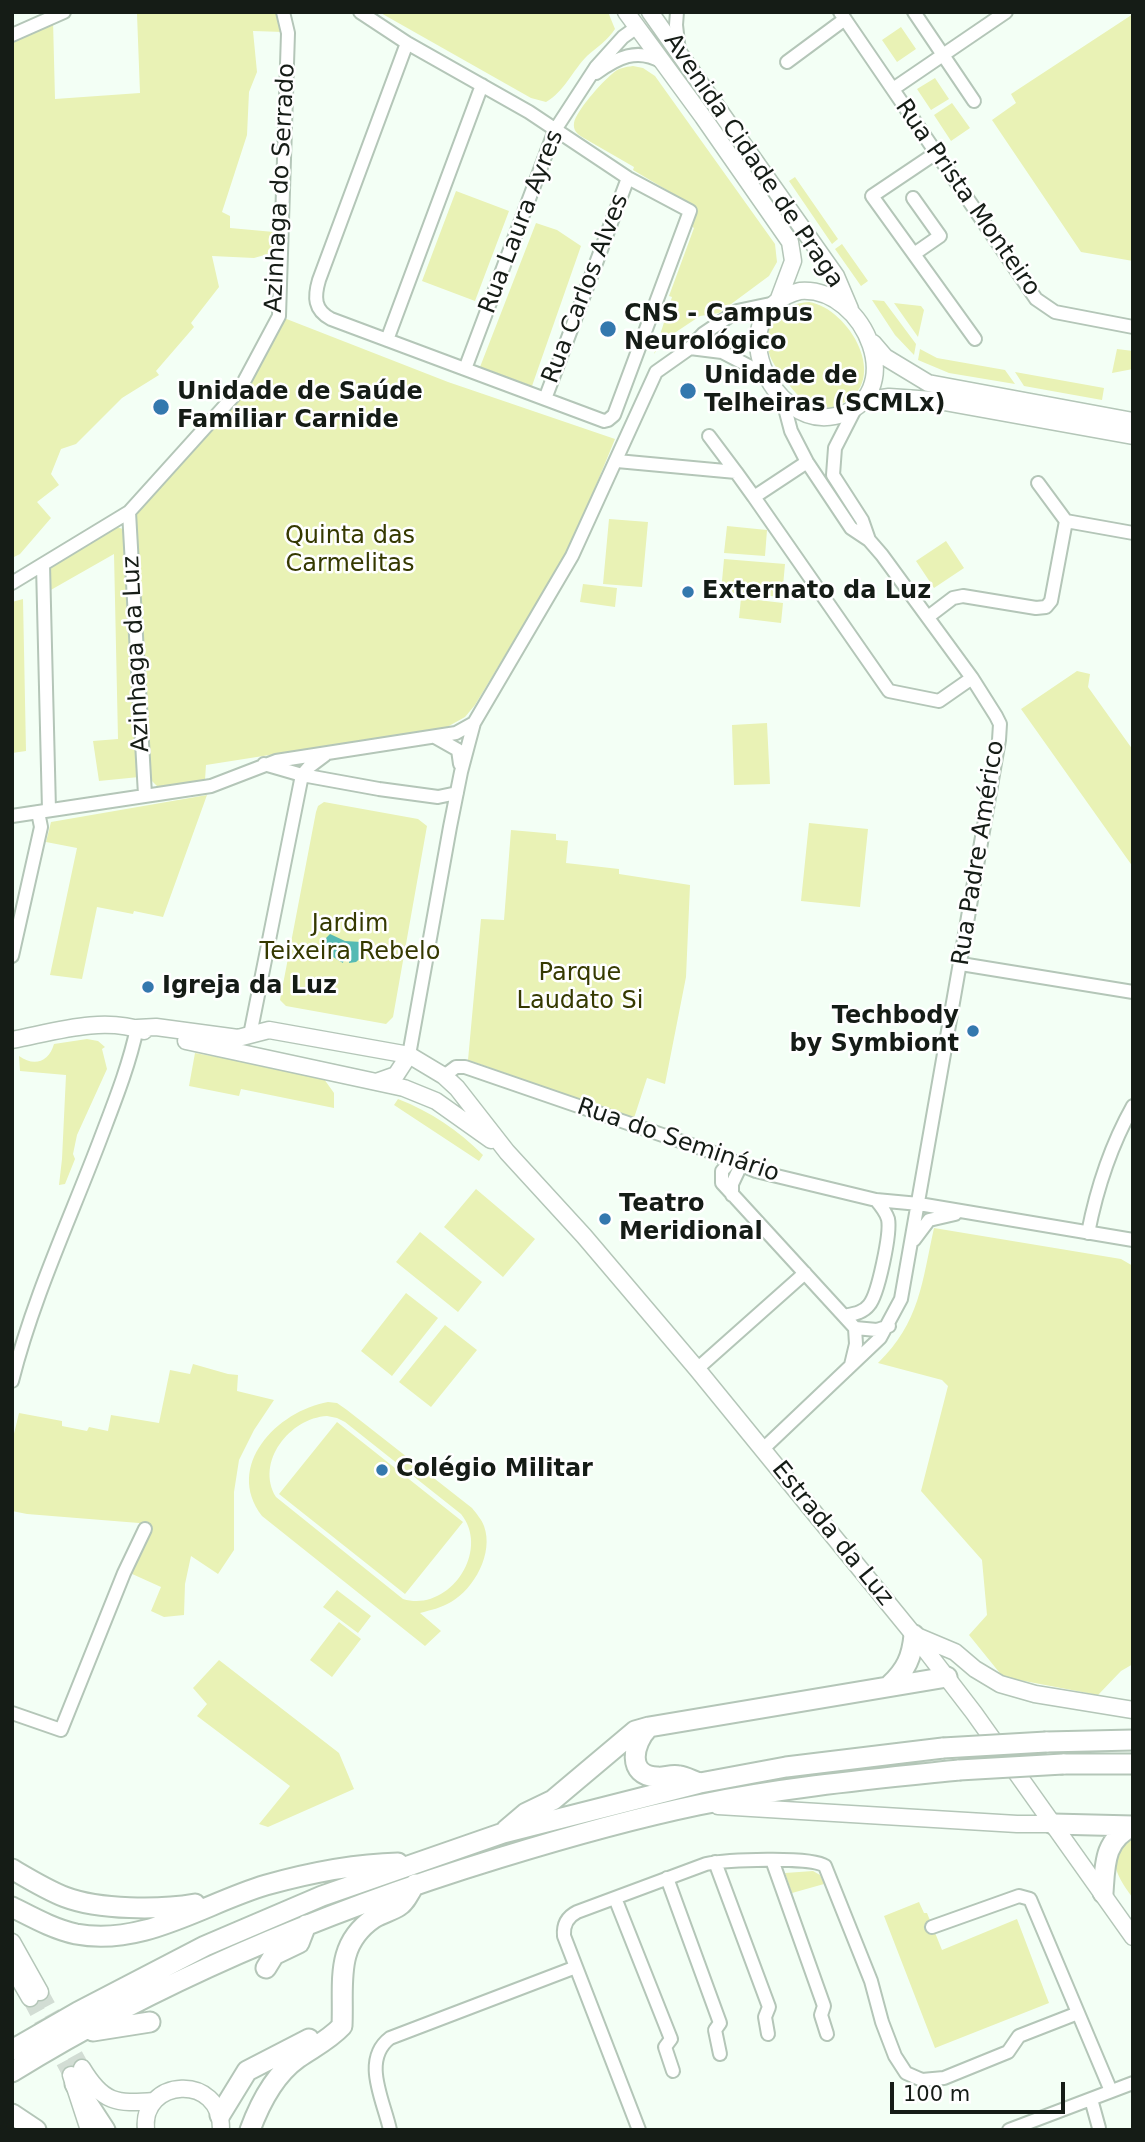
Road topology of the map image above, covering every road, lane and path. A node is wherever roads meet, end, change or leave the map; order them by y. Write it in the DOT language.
graph roads {
  1 [pos="64,12"];
  2 [pos="283,12"];
  3 [pos="360,12"];
  4 [pos="626,12"];
  5 [pos="677,12"];
  6 [pos="914,12"];
  7 [pos="1006,12"];
  8 [pos="654,14"];
  9 [pos="843,16"];
  10 [pos="637,27"];
  11 [pos="12,35"];
  12 [pos="407,43"];
  13 [pos="679,52"];
  14 [pos="944,55"];
  15 [pos="787,62"];
  16 [pos="669,69"];
  17 [pos="587,79"];
  18 [pos="482,85"];
  19 [pos="893,89"];
  20 [pos="974,101"];
  21 [pos="555,130"];
  22 [pos="936,153"];
  23 [pos="628,178"];
  24 [pos="913,198"];
  25 [pos="914,254"];
  26 [pos="777,302"];
  27 [pos="851,312"];
  28 [pos="1133,327"];
  29 [pos="866,334"];
  30 [pos="975,339"];
  31 [pos="387,340"];
  32 [pos="690,348"];
  33 [pos="465,369"];
  34 [pos="768,376"];
  35 [pos="782,397"];
  36 [pos="545,399"];
  37 [pos="859,403"];
  38 [pos="1133,421"];
  39 [pos="709,436"];
  40 [pos="1133,436"];
  41 [pos="617,461"];
  42 [pos="807,462"];
  43 [pos="736,472"];
  44 [pos="1038,483"];
  45 [pos="754,497"];
  46 [pos="129,512"];
  47 [pos="1066,521"];
  48 [pos="1133,533"];
  49 [pos="869,540"];
  50 [pos="43,565"];
  51 [pos="12,583"];
  52 [pos="928,617"];
  53 [pos="972,678"];
  54 [pos="474,723"];
  55 [pos="434,736"];
  56 [pos="328,753"];
  57 [pos="264,764"];
  58 [pos="461,772"];
  59 [pos="302,775"];
  60 [pos="457,793"];
  61 [pos="145,795"];
  62 [pos="44,811"];
  63 [pos="12,816"];
  64 [pos="12,956"];
  65 [pos="961,964"];
  66 [pos="1133,992"];
  67 [pos="137,1028"];
  68 [pos="250,1035"];
  69 [pos="12,1040"];
  70 [pos="409,1055"];
  71 [pos="265,1058"];
  72 [pos="444,1076"];
  73 [pos="379,1081"];
  74 [pos="1133,1106"];
  75 [pos="1129,1121"];
  76 [pos="506,1152"];
  77 [pos="736,1163"];
  78 [pos="876,1200"];
  79 [pos="919,1204"];
  80 [pos="965,1212"];
  81 [pos="1088,1233"];
  82 [pos="1133,1240"];
  83 [pos="912,1243"];
  84 [pos="805,1273"];
  85 [pos="844,1316"];
  86 [pos="888,1325"];
  87 [pos="855,1328"];
  88 [pos="697,1369"];
  89 [pos="849,1369"];
  90 [pos="12,1381"];
  91 [pos="763,1450"];
  92 [pos="145,1529"];
  93 [pos="914,1634"];
  94 [pos="947,1677"];
  95 [pos="890,1685"];
  96 [pos="1133,1710"];
  97 [pos="12,1713"];
  98 [pos="649,1727"];
  99 [pos="1133,1740"];
  100 [pos="1133,1763"];
  101 [pos="700,1783"];
  102 [pos="698,1804"];
  103 [pos="1053,1824"];
  104 [pos="1133,1826"];
  105 [pos="503,1833"];
  106 [pos="772,1860"];
  107 [pos="416,1862"];
  108 [pos="715,1862"];
  109 [pos="12,1869"];
  110 [pos="667,1878"];
  111 [pos="415,1884"];
  112 [pos="1103,1893"];
  113 [pos="615,1898"];
  114 [pos="231,1899"];
  115 [pos="12,1906"];
  116 [pos="306,1925"];
  117 [pos="932,1927"];
  118 [pos="1133,1937"];
  119 [pos="12,1942"];
  120 [pos="12,1967"];
  121 [pos="576,1967"];
  122 [pos="266,1968"];
  123 [pos="12,1984"];
  124 [pos="35,1995"];
  125 [pos="343,1997"];
  126 [pos="1078,2013"];
  127 [pos="150,2022"];
  128 [pos="82,2032"];
  129 [pos="768,2034"];
  130 [pos="827,2034"];
  131 [pos="12,2050"];
  132 [pos="720,2054"];
  133 [pos="673,2071"];
  134 [pos="12,2072"];
  135 [pos="76,2076"];
  136 [pos="1133,2083"];
  137 [pos="1111,2091"];
  138 [pos="1091,2099"];
  139 [pos="154,2101"];
  140 [pos="12,2114"];
  141 [pos="221,2122"];
  142 [pos="251,2125"];
  143 [pos="1099,2128"];
  144 [pos="36,2130"];
  145 [pos="89,2130"];
  146 [pos="104,2130"];
  147 [pos="146,2130"];
  148 [pos="390,2130"];
  149 [pos="639,2130"];
  150 [pos="1009,2130"];
  1 -- 11 [label="street"];
  2 -- 46 [label="street, Azinhaga do Serrado"];
  3 -- 12 [label="street"];
  4 -- 10 [label="main road, Avenida Cidade de Praga"];
  5 -- 13 [label="street"];
  6 -- 14 [label="street"];
  7 -- 14 [label="street"];
  8 -- 10 [label="main road"];
  8 -- 13 [label="main road, Avenida Cidade de Praga"];
  9 -- 15 [label="street"];
  9 -- 19 [label="street, Rua Prista Monteiro"];
  10 -- 16 [label="main road, Avenida Cidade de Praga"];
  10 -- 17 [label="street, Rua Laura Ayres"];
  12 -- 18 [label="street"];
  12 -- 31 [label="street"];
  13 -- 27 [label="main road, Avenida Cidade de Praga"];
  14 -- 19 [label="street"];
  14 -- 20 [label="street"];
  16 -- 17 [label="street, Rua Laura Ayres"];
  16 -- 26 [label="main road, Avenida Cidade de Praga"];
  17 -- 21 [label="street, Rua Laura Ayres"];
  18 -- 21 [label="street"];
  18 -- 31 [label="street"];
  19 -- 22 [label="street, Rua Prista Monteiro"];
  21 -- 23 [label="street"];
  21 -- 33 [label="street, Rua Laura Ayres"];
  22 -- 25 [label="street"];
  22 -- 28 [label="street, Rua Prista Monteiro"];
  23 -- 36 [label="street, Rua Carlos Alves"];
  23 -- 36 [label="street"];
  24 -- 25 [label="street"];
  25 -- 30 [label="street"];
  26 -- 27 [label="main road"];
  26 -- 32 [label="street"];
  26 -- 34 [label="main road"];
  27 -- 29 [label="main road"];
  29 -- 37 [label="main road"];
  29 -- 38 [label="main road"];
  31 -- 33 [label="street"];
  32 -- 34 [label="street"];
  32 -- 41 [label="street"];
  33 -- 36 [label="street"];
  34 -- 35 [label="main road"];
  35 -- 37 [label="main road"];
  35 -- 42 [label="street, Rua Padre Américo"];
  37 -- 40 [label="main road"];
  37 -- 49 [label="street, Rua Padre Américo"];
  39 -- 43 [label="street"];
  41 -- 43 [label="street"];
  41 -- 54 [label="street"];
  42 -- 45 [label="street"];
  42 -- 49 [label="street, Rua Padre Américo"];
  43 -- 45 [label="street"];
  44 -- 47 [label="street"];
  45 -- 53 [label="street"];
  46 -- 50 [label="street, Azinhaga do Serrado"];
  46 -- 61 [label="street, Azinhaga da Luz"];
  47 -- 48 [label="street"];
  47 -- 52 [label="street"];
  49 -- 52 [label="street, Rua Padre Américo"];
  50 -- 51 [label="street, Azinhaga do Serrado"];
  50 -- 62 [label="street"];
  52 -- 53 [label="street, Rua Padre Américo"];
  53 -- 65 [label="street, Rua Padre Américo"];
  54 -- 55 [label="street"];
  54 -- 58 [label="street"];
  55 -- 56 [label="street"];
  55 -- 58 [label="street"];
  56 -- 57 [label="street"];
  56 -- 59 [label="street"];
  57 -- 59 [label="street"];
  57 -- 61 [label="street"];
  58 -- 60 [label="street"];
  59 -- 60 [label="street"];
  59 -- 68 [label="street"];
  60 -- 70 [label="street"];
  61 -- 62 [label="street"];
  62 -- 63 [label="street"];
  62 -- 64 [label="street"];
  65 -- 66 [label="street"];
  65 -- 79 [label="street, Rua Padre Américo"];
  67 -- 68 [label="main road"];
  67 -- 69 [label="main road"];
  67 -- 71 [label="main road, Estrada da Luz"];
  67 -- 90 [label="street"];
  68 -- 70 [label="main road"];
  68 -- 71 [label="main road"];
  70 -- 72 [label="main road, Estrada da Luz"];
  70 -- 73 [label="main road"];
  71 -- 73 [label="main road, Estrada da Luz"];
  72 -- 76 [label="main road, Estrada da Luz"];
  72 -- 77 [label="street, Rua do Seminário"];
  73 -- 76 [label="main road, Estrada da Luz"];
  74 -- 75 [label="street"];
  75 -- 81 [label="street"];
  76 -- 88 [label="main road, Estrada da Luz"];
  77 -- 78 [label="street, Rua do Seminário"];
  77 -- 84 [label="street"];
  78 -- 79 [label="street, Rua do Seminário"];
  78 -- 85 [label="street"];
  79 -- 80 [label="street, Rua do Seminário"];
  79 -- 83 [label="street, Rua Padre Américo"];
  80 -- 81 [label="street, Rua do Seminário"];
  80 -- 83 [label="street"];
  81 -- 82 [label="street, Rua do Seminário"];
  83 -- 86 [label="street, Rua Padre Américo"];
  84 -- 85 [label="street"];
  84 -- 88 [label="street"];
  85 -- 87 [label="street"];
  86 -- 87 [label="street"];
  86 -- 89 [label="street, Rua Padre Américo"];
  87 -- 89 [label="street"];
  88 -- 91 [label="main road, Estrada da Luz"];
  89 -- 91 [label="street, Rua Padre Américo"];
  91 -- 93 [label="main road, Estrada da Luz"];
  92 -- 97 [label="street"];
  93 -- 94 [label="main road, Estrada da Luz"];
  93 -- 95 [label="highway"];
  93 -- 96 [label="main road"];
  94 -- 95 [label="highway"];
  94 -- 103 [label="main road, Estrada da Luz"];
  95 -- 98 [label="highway"];
  98 -- 101 [label="highway"];
  98 -- 105 [label="highway"];
  99 -- 101 [label="highway, bridge"];
  100 -- 102 [label="highway, bridge"];
  101 -- 105 [label="highway"];
  102 -- 103 [label="main road"];
  102 -- 111 [label="highway"];
  103 -- 104 [label="highway"];
  103 -- 112 [label="main road, Estrada da Luz"];
  104 -- 112 [label="highway"];
  105 -- 107 [label="highway"];
  106 -- 108 [label="street"];
  106 -- 126 [label="street"];
  106 -- 130 [label="street"];
  107 -- 114 [label="highway"];
  107 -- 131 [label="highway"];
  108 -- 110 [label="street"];
  108 -- 129 [label="street"];
  109 -- 114 [label="highway"];
  110 -- 113 [label="street"];
  110 -- 132 [label="street"];
  111 -- 116 [label="highway"];
  111 -- 125 [label="highway"];
  112 -- 118 [label="main road, Estrada da Luz"];
  113 -- 121 [label="street"];
  113 -- 133 [label="street"];
  114 -- 115 [label="highway"];
  116 -- 122 [label="highway"];
  116 -- 128 [label="highway"];
  117 -- 126 [label="street"];
  119 -- 124 [label="main road"];
  120 -- 124 [label="main road"];
  121 -- 148 [label="street"];
  121 -- 149 [label="street"];
  123 -- 124 [label="main road"];
  125 -- 141 [label="highway"];
  125 -- 142 [label="highway"];
  126 -- 137 [label="street"];
  127 -- 128 [label="highway"];
  128 -- 134 [label="highway"];
  135 -- 139 [label="main road"];
  135 -- 145 [label="main road"];
  135 -- 146 [label="highway"];
  136 -- 137 [label="street"];
  137 -- 138 [label="street"];
  138 -- 143 [label="street"];
  138 -- 150 [label="street"];
  139 -- 141 [label="main road"];
  139 -- 147 [label="main road"];
  140 -- 144 [label="highway"];
}
